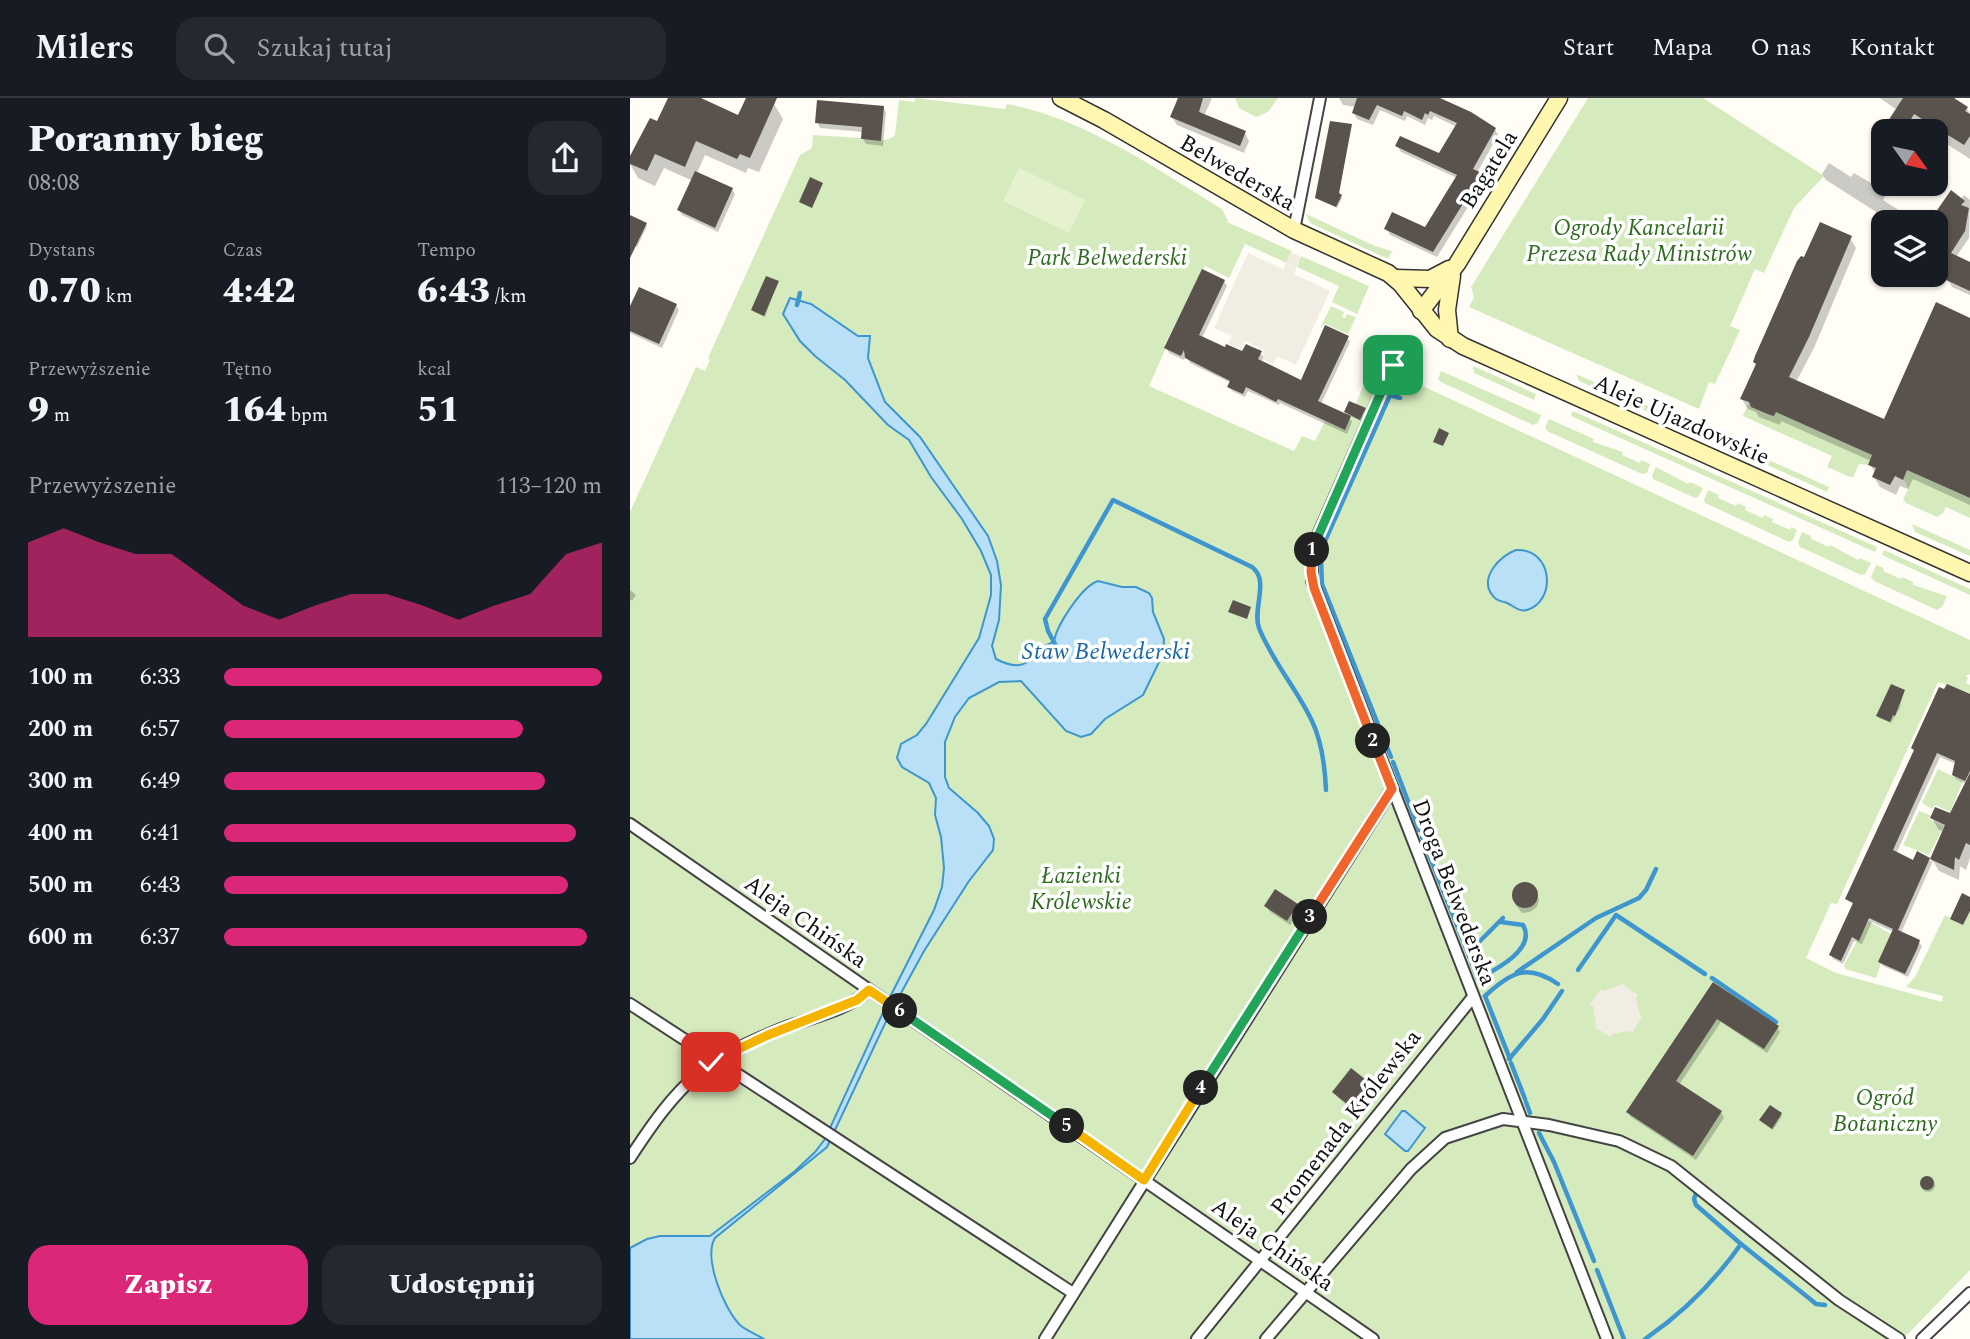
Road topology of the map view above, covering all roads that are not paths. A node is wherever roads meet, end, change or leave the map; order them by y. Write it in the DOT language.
graph roads {
  1 [pos="1061,98"];
  2 [pos="1320,98"];
  3 [pos="1559,98"];
  4 [pos="1294,230"];
  5 [pos="1457,264"];
  6 [pos="1395,278"];
  7 [pos="1421,311"];
  8 [pos="1450,339"];
  9 [pos="1402,345"];
  10 [pos="1970,573"];
  11 [pos="1392,789"];
  12 [pos="630,824"];
  13 [pos="874,993"];
  14 [pos="1473,997"];
  15 [pos="630,1004"];
  16 [pos="715,1060"];
  17 [pos="1522,1121"];
  18 [pos="630,1158"];
  19 [pos="1144,1180"];
  20 [pos="1261,1261"];
  21 [pos="1306,1292"];
  22 [pos="1073,1293"];
  23 [pos="1970,1293"];
  24 [pos="1045,1339"];
  25 [pos="1197,1339"];
  26 [pos="1266,1339"];
  27 [pos="1373,1339"];
  28 [pos="1607,1339"];
  29 [pos="1899,1339"];
  30 [pos="1922,1339"];
  1 -- 4 [label="street, Belwederska"];
  2 -- 4 [label="street"];
  3 -- 5 [label="street, Bagatela"];
  4 -- 6 [label="street, Belwederska"];
  5 -- 6 [label="street"];
  5 -- 7 [label="street, Bagatela"];
  5 -- 8 [label="street, Bagatela"];
  6 -- 7 [label="street, Aleje Ujazdowskie"];
  7 -- 8 [label="street, Aleje Ujazdowskie"];
  8 -- 10 [label="street, Aleje Ujazdowskie"];
  9 -- 11 [label="street, Droga Belwederska"];
  11 -- 14 [label="street, Droga Belwederska"];
  11 -- 19 [label="street"];
  12 -- 13 [label="street, Aleja Chińska"];
  13 -- 16 [label="street"];
  13 -- 19 [label="street, Aleja Chińska"];
  14 -- 17 [label="street, Droga Belwederska"];
  14 -- 20 [label="street, Promenada Królewska"];
  15 -- 16 [label="street"];
  16 -- 18 [label="street"];
  16 -- 22 [label="street"];
  17 -- 21 [label="street"];
  17 -- 28 [label="street, Droga Belwederska"];
  17 -- 29 [label="street"];
  19 -- 20 [label="street, Aleja Chińska"];
  19 -- 22 [label="street"];
  20 -- 21 [label="street, Aleja Chińska"];
  20 -- 25 [label="street, Promenada Królewska"];
  21 -- 26 [label="street"];
  21 -- 27 [label="street, Aleja Chińska"];
  22 -- 24 [label="street"];
  23 -- 30 [label="street"];
}
